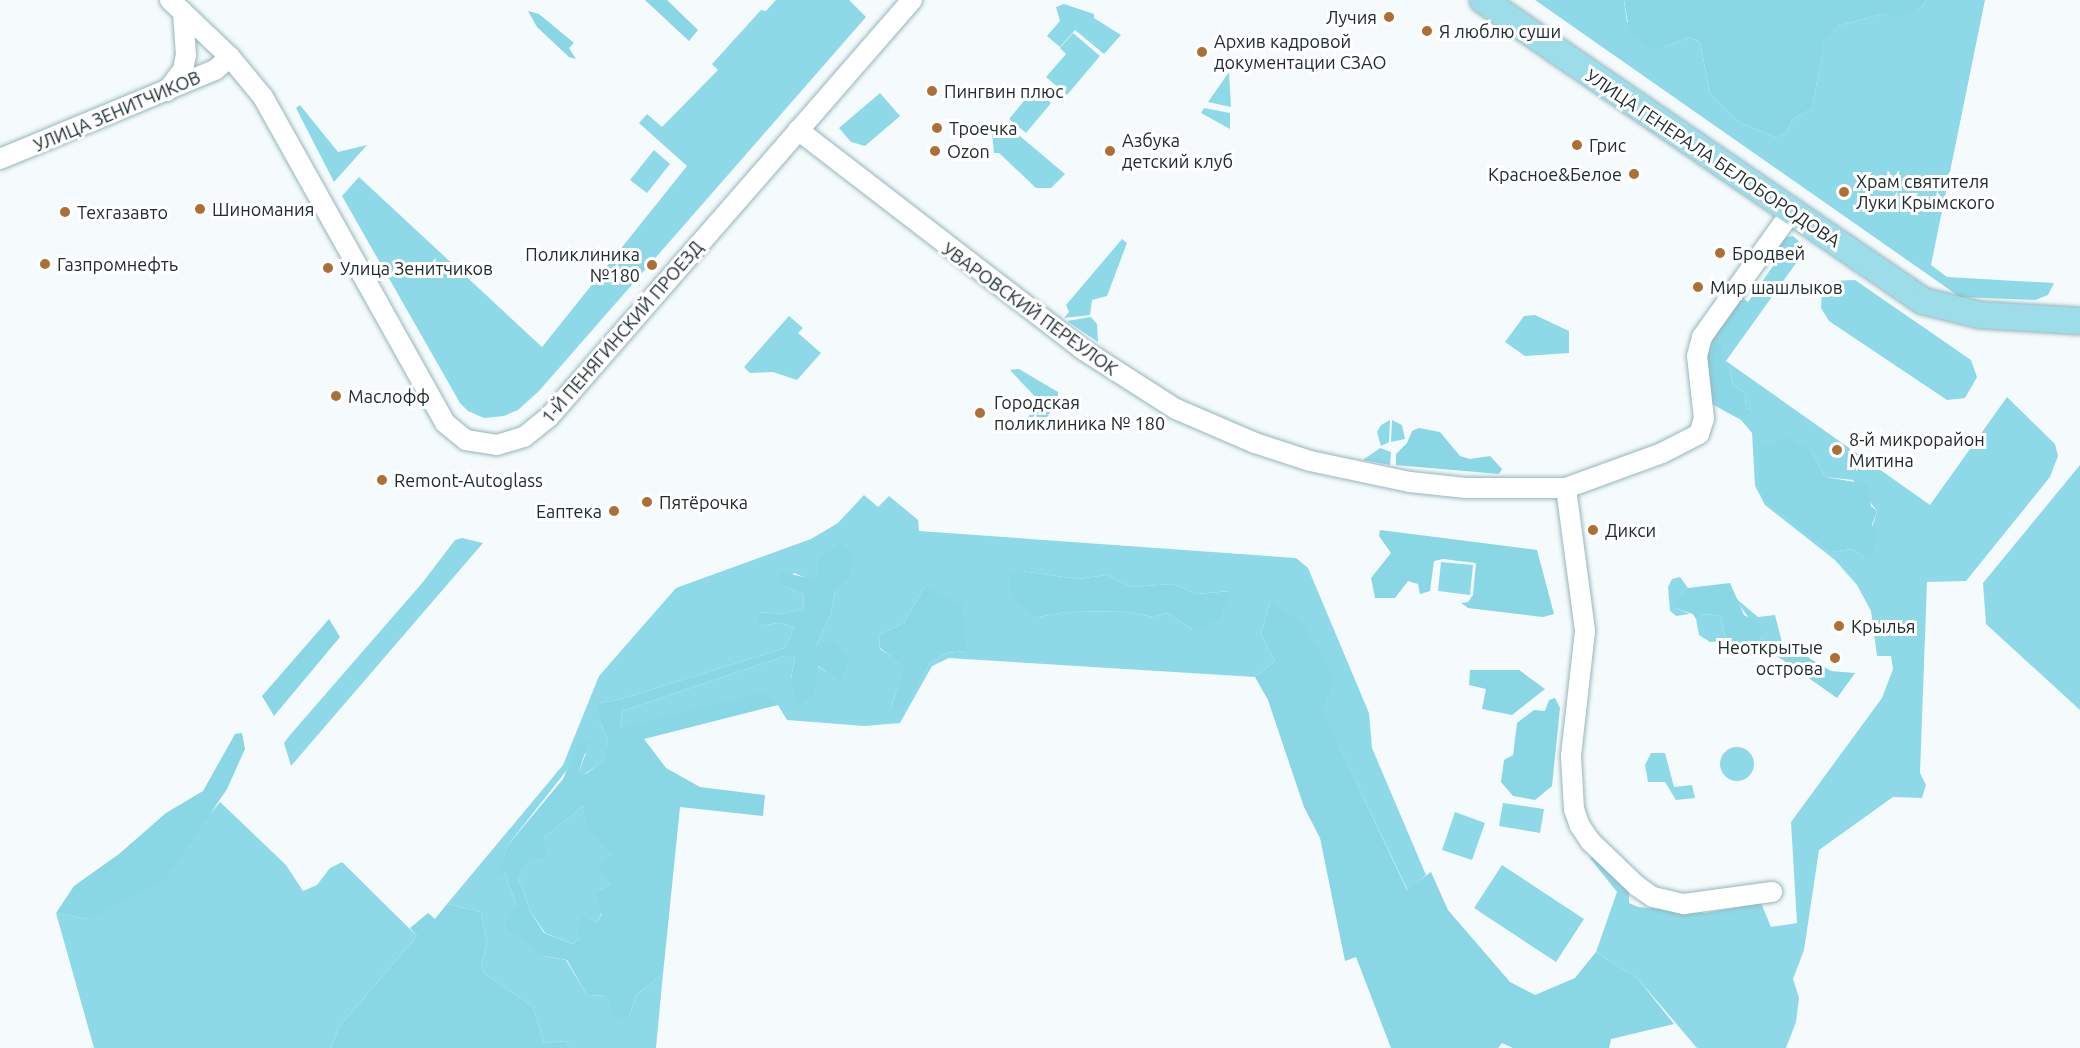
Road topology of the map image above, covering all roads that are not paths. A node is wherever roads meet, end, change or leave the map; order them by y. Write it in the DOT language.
graph roads {
  1 [pos="912,0"];
  2 [pos="1483,0"];
  3 [pos="177,6"];
  4 [pos="230,57"];
  5 [pos="166,91"];
  6 [pos="798,130"];
  7 [pos="0,159"];
  8 [pos="1791,212"];
  9 [pos="2080,321"];
  10 [pos="1566,488"];
  11 [pos="1772,892"];
  1 -- 6 [label="street, 1-Й ПЕНЯГИНСКИЙ ПРОЕЗД"];
  2 -- 8 [label="main road, УЛИЦА ГЕНЕРАЛА БЕЛОБОРОДОВА"];
  3 -- 4 [label="street, 1-Й ПЕНЯГИНСКИЙ ПРОЕЗД"];
  3 -- 5 [label="street"];
  4 -- 5 [label="street, УЛИЦА ЗЕНИТЧИКОВ"];
  4 -- 6 [label="street, 1-Й ПЕНЯГИНСКИЙ ПРОЕЗД"];
  5 -- 7 [label="street, УЛИЦА ЗЕНИТЧИКОВ"];
  6 -- 10 [label="street, УВАРОВСКИЙ ПЕРЕУЛОК"];
  8 -- 9 [label="main road, УЛИЦА ГЕНЕРАЛА БЕЛОБОРОДОВА"];
  8 -- 10 [label="street, УВАРОВСКИЙ ПЕРЕУЛОК"];
  10 -- 11 [label="street"];
}
